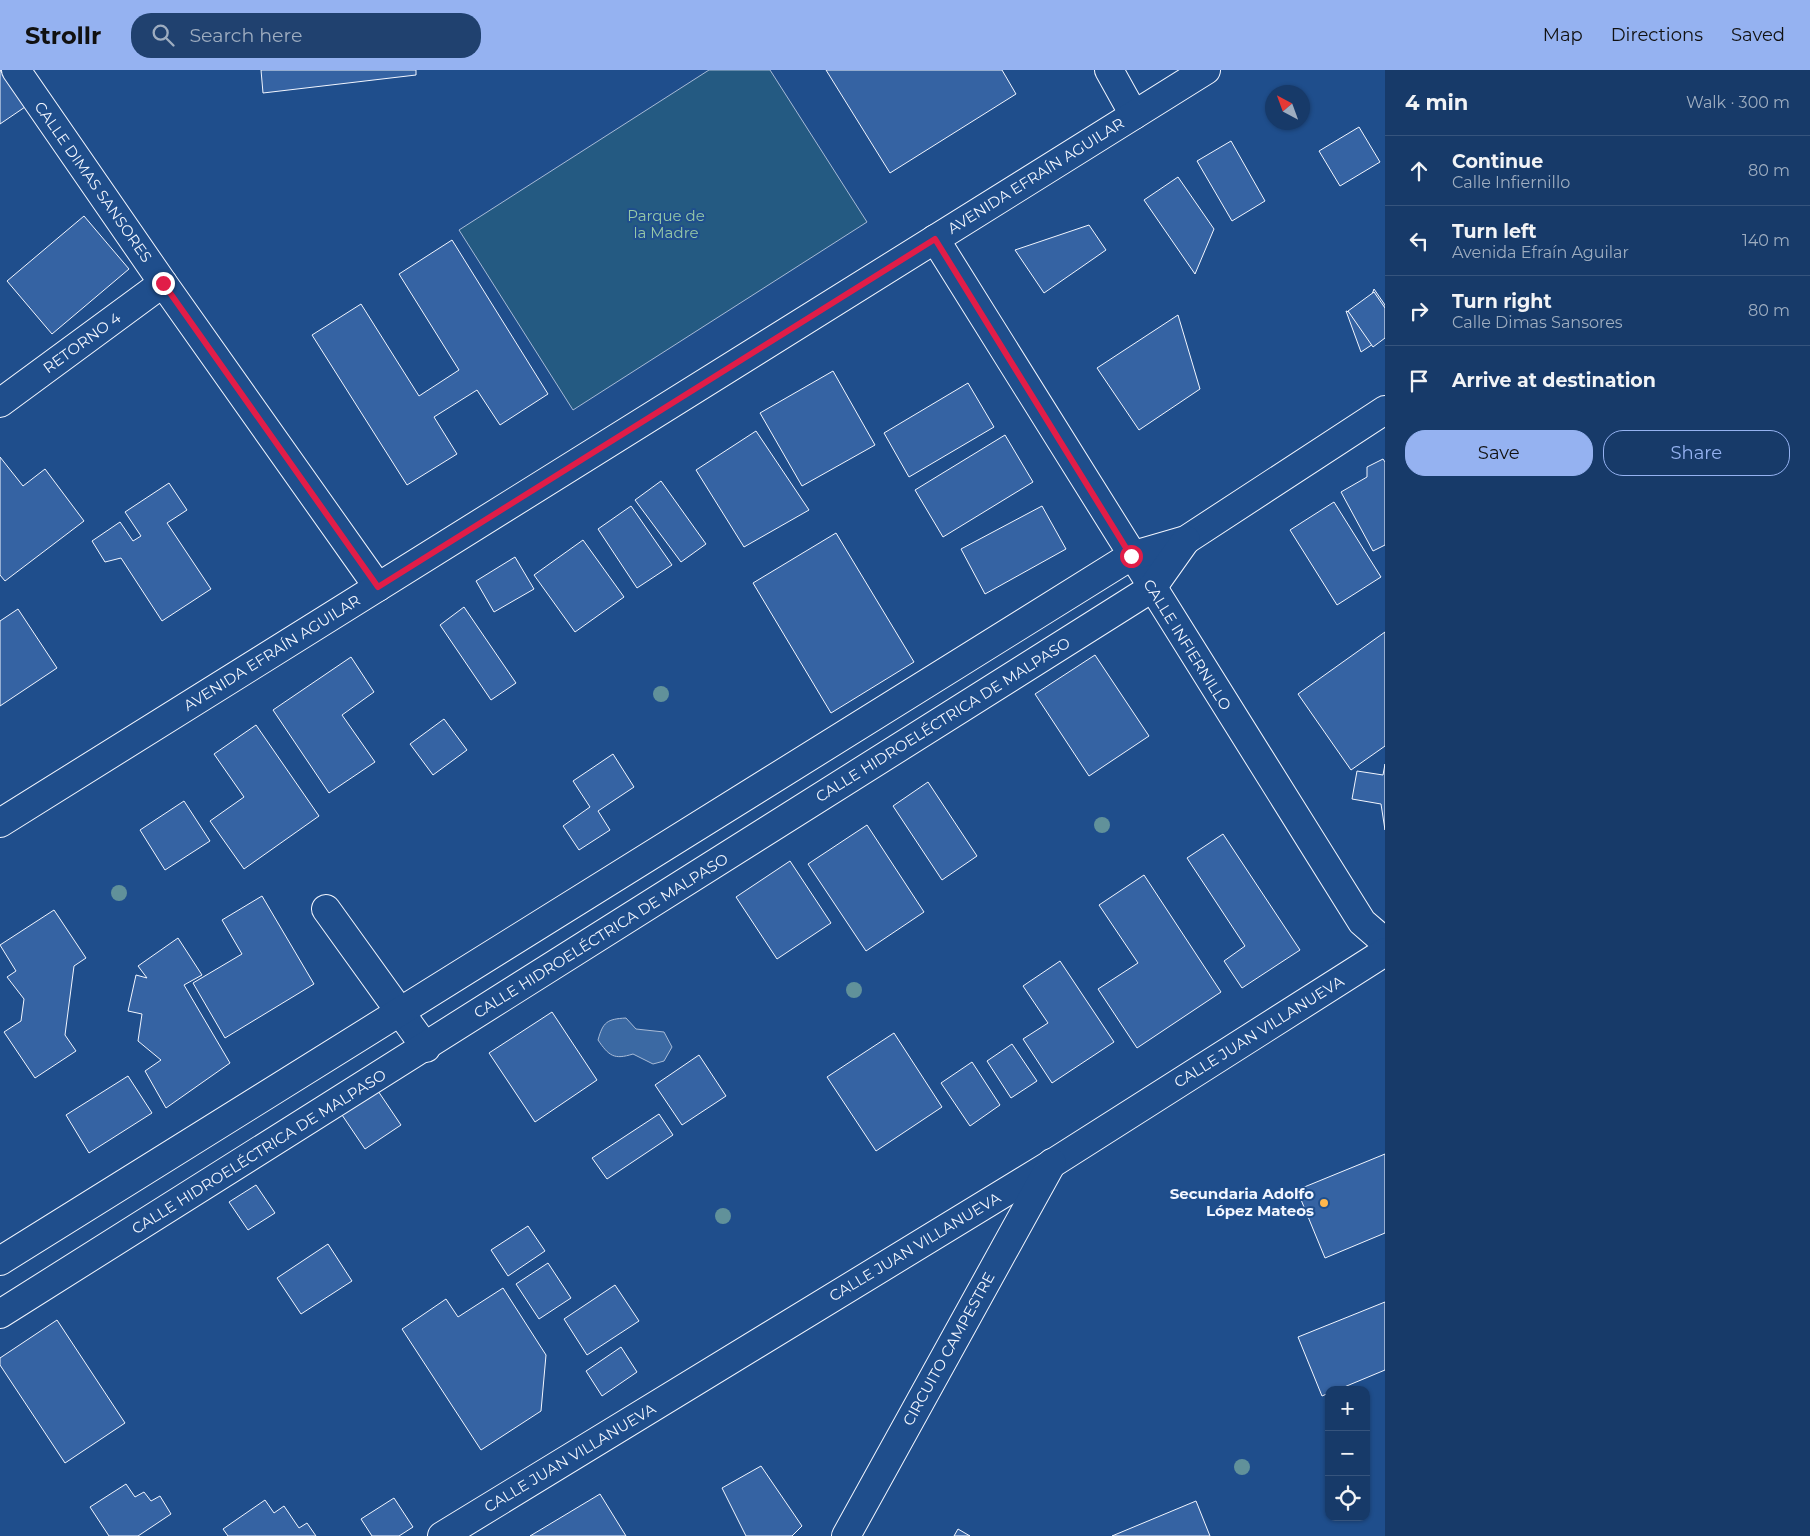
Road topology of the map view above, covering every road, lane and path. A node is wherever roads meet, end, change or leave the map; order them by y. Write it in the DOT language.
graph roads {
  1 [pos="16,70"];
  2 [pos="1109,70"];
  3 [pos="1206,70"];
  4 [pos="1134,115"];
  5 [pos="935,239"];
  6 [pos="163,283"];
  7 [pos="0,403"];
  8 [pos="1385,410"];
  9 [pos="1186,540"];
  10 [pos="1131,556"];
  11 [pos="378,587"];
  12 [pos="1152,588"];
  13 [pos="0,823"];
  14 [pos="326,908"];
  15 [pos="1385,942"];
  16 [pos="1385,952"];
  17 [pos="400,1012"];
  18 [pos="426,1048"];
  19 [pos="1052,1163"];
  20 [pos="0,1261"];
  21 [pos="0,1314"];
  22 [pos="442,1536"];
  23 [pos="846,1536"];
  1 -- 6 [label="street, CALLE DIMAS SANSORES"];
  2 -- 4 [label="street"];
  3 -- 4 [label="street, AVENIDA EFRAÍN AGUILAR"];
  4 -- 5 [label="street, AVENIDA EFRAÍN AGUILAR"];
  5 -- 10 [label="street, CALLE INFIERNILLO"];
  5 -- 11 [label="street, AVENIDA EFRAÍN AGUILAR"];
  6 -- 7 [label="street, RETORNO 4"];
  6 -- 11 [label="street, CALLE DIMAS SANSORES"];
  8 -- 9 [label="street, CALLE HIDROELÉCTRICA DE MALPASO"];
  9 -- 10 [label="street, CALLE HIDROELÉCTRICA DE MALPASO"];
  9 -- 12 [label="street, CALLE HIDROELÉCTRICA DE MALPASO"];
  10 -- 12 [label="street, CALLE INFIERNILLO"];
  10 -- 17 [label="street, CALLE HIDROELÉCTRICA DE MALPASO"];
  11 -- 13 [label="street, AVENIDA EFRAÍN AGUILAR"];
  12 -- 15 [label="street, CALLE INFIERNILLO"];
  12 -- 18 [label="street, CALLE HIDROELÉCTRICA DE MALPASO"];
  14 -- 17 [label="street"];
  16 -- 19 [label="street, CALLE JUAN VILLANUEVA"];
  17 -- 18 [label="street"];
  17 -- 20 [label="street, CALLE HIDROELÉCTRICA DE MALPASO"];
  18 -- 21 [label="street, CALLE HIDROELÉCTRICA DE MALPASO"];
  19 -- 22 [label="street, CALLE JUAN VILLANUEVA"];
  19 -- 23 [label="street, CIRCUITO CAMPESTRE"];
}
